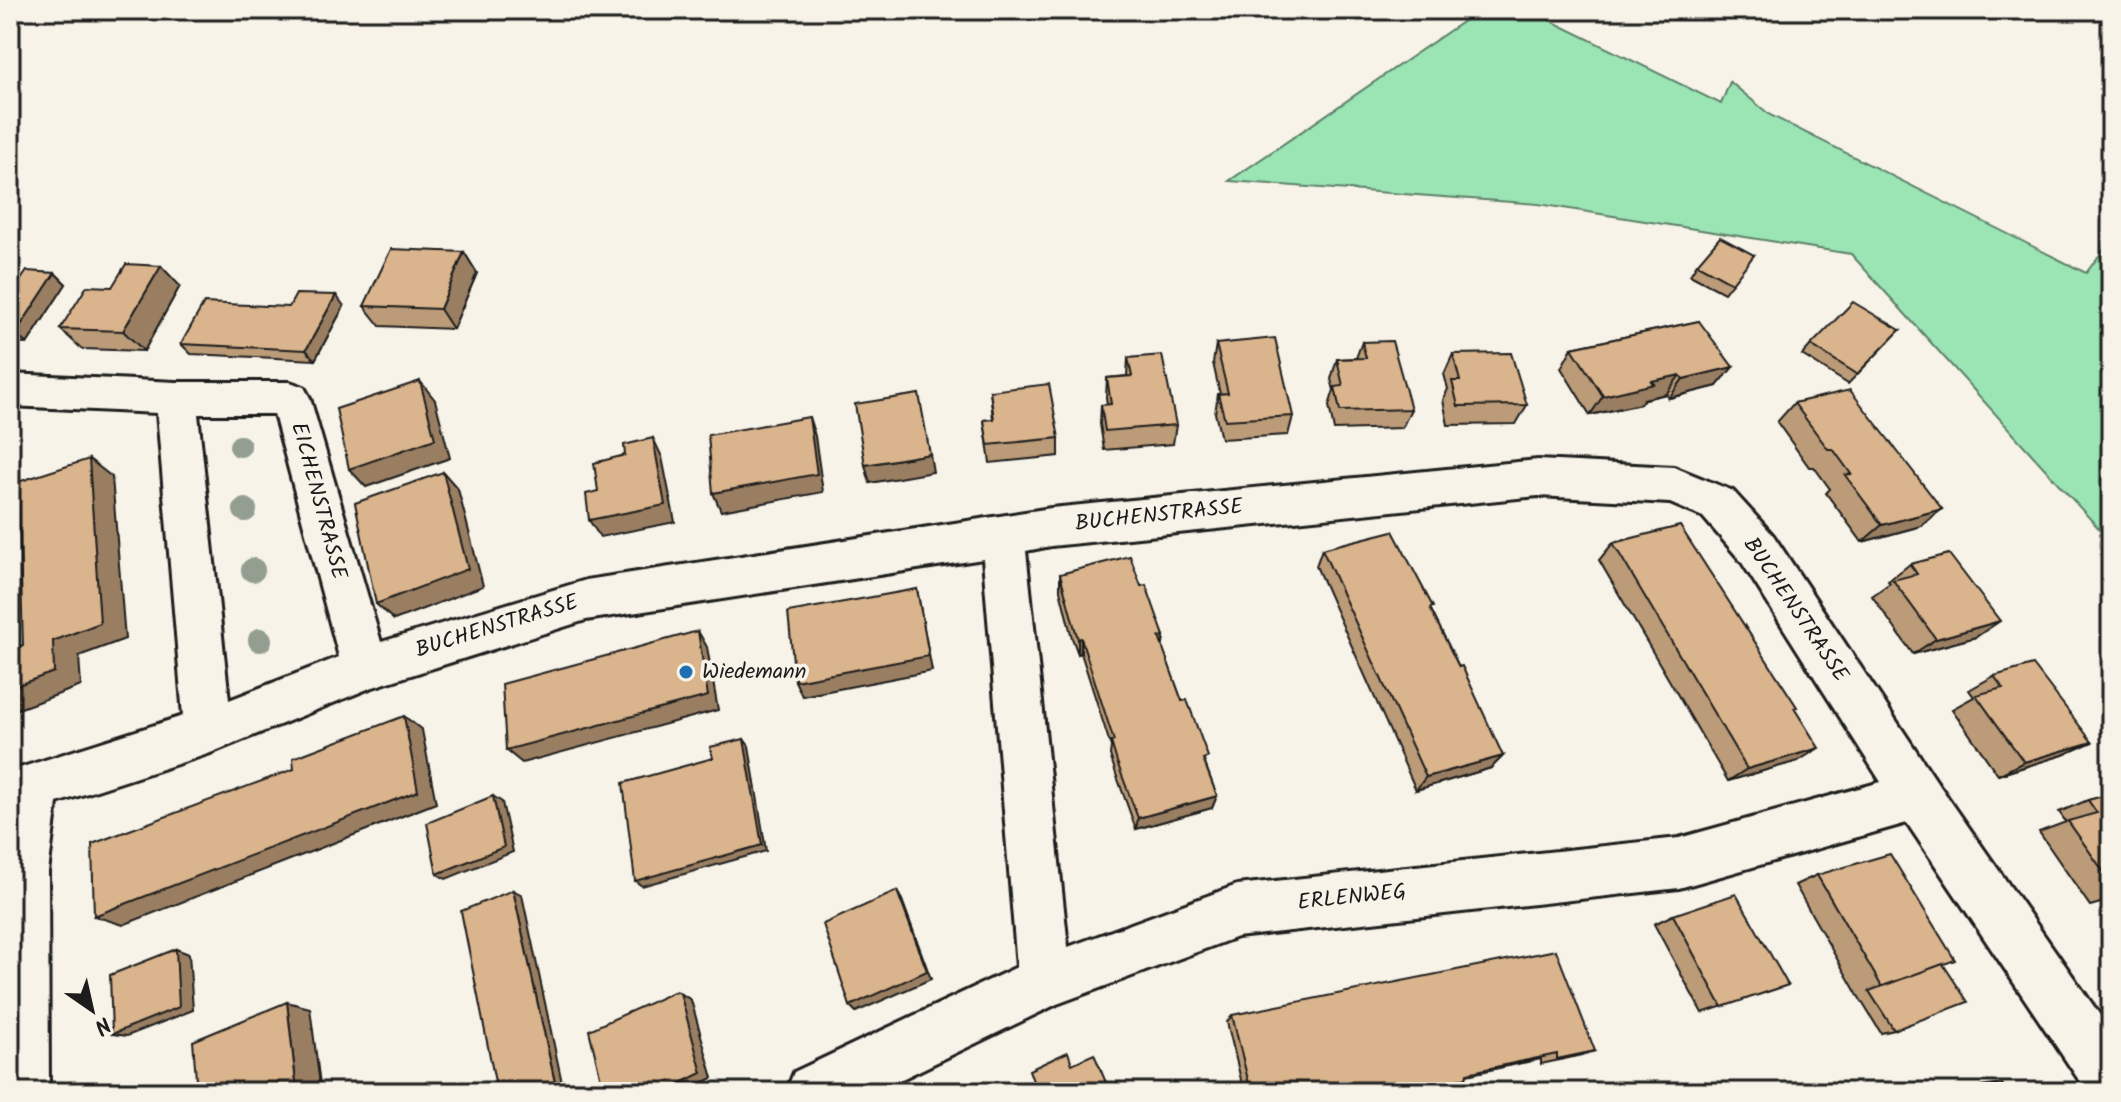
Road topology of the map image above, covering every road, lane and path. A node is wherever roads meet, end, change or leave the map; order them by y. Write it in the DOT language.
graph roads {
  1 [pos="10,390"];
  2 [pos="176,398"];
  3 [pos="1003,537"];
  4 [pos="365,668"];
  5 [pos="208,731"];
  6 [pos="22,790"];
  7 [pos="1918,796"];
  8 [pos="1045,982"];
  9 [pos="2111,1079"];
  10 [pos="21,1092"];
  11 [pos="814,1092"];
  1 -- 2 [label="street, EICHENSTRASSE"];
  2 -- 4 [label="street, EICHENSTRASSE"];
  2 -- 5 [label="street"];
  3 -- 4 [label="street, BUCHENSTRASSE"];
  3 -- 7 [label="street, BUCHENSTRASSE"];
  3 -- 8 [label="street"];
  4 -- 5 [label="street, BUCHENSTRASSE"];
  5 -- 6 [label="street, BUCHENSTRASSE"];
  6 -- 10 [label="street"];
  7 -- 8 [label="street, ERLENWEG"];
  7 -- 9 [label="street, BUCHENSTRASSE"];
  8 -- 11 [label="street, ERLENWEG"];
}
